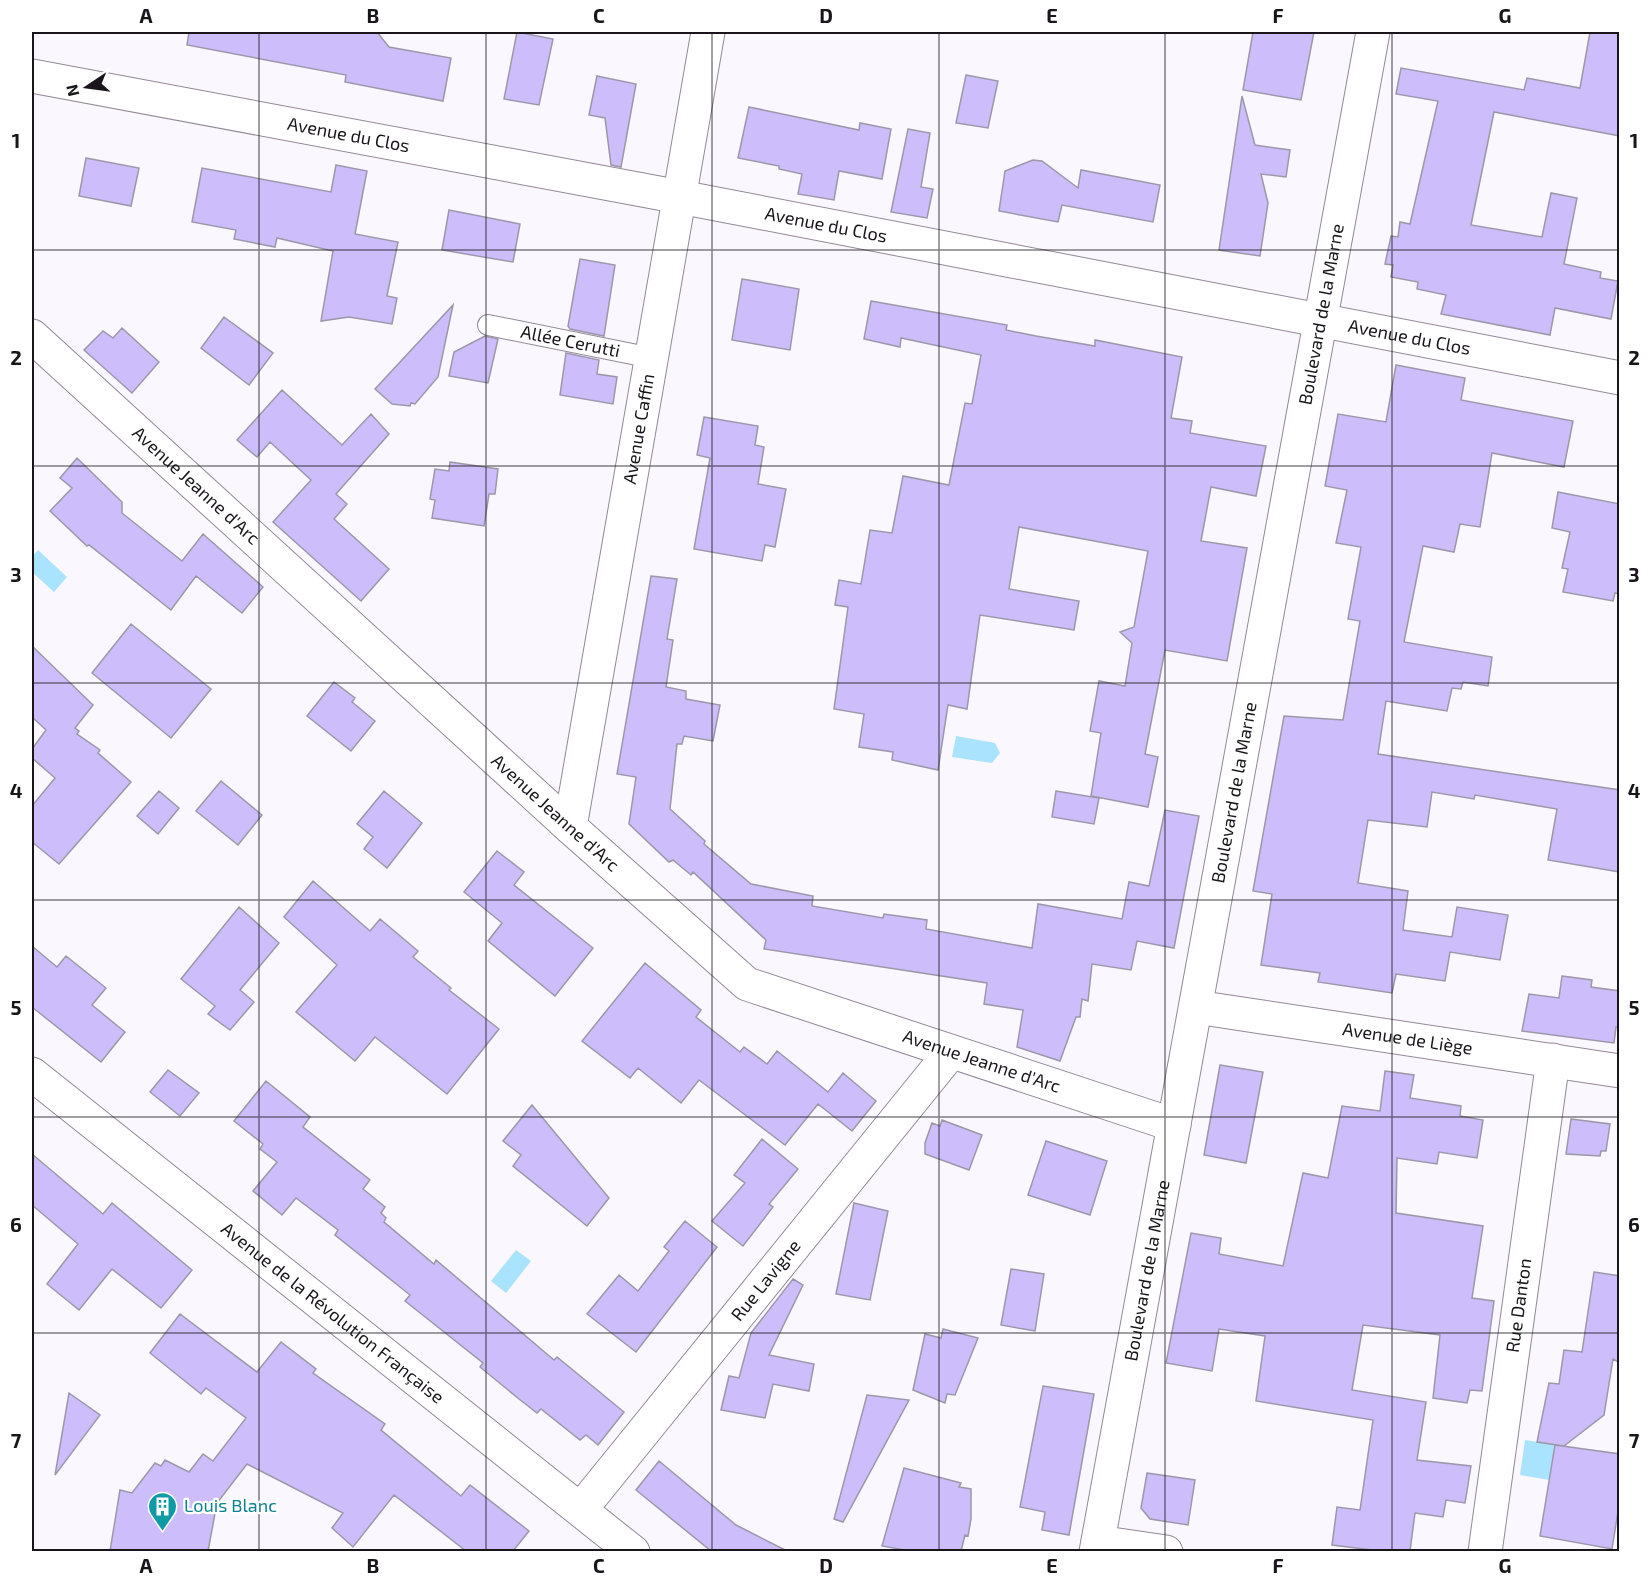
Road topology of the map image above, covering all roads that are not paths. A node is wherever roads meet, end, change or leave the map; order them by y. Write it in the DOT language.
graph roads {
  1 [pos="708,32"];
  2 [pos="1373,32"];
  3 [pos="32,76"];
  4 [pos="680,197"];
  5 [pos="1321,321"];
  6 [pos="488,325"];
  7 [pos="32,336"];
  8 [pos="652,358"];
  9 [pos="1620,378"];
  10 [pos="570,827"];
  11 [pos="1196,1007"];
  12 [pos="951,1052"];
  13 [pos="1553,1060"];
  14 [pos="1620,1071"];
  15 [pos="32,1074"];
  16 [pos="1174,1125"];
  17 [pos="581,1509"];
  18 [pos="1097,1547"];
  19 [pos="633,1551"];
  20 [pos="1166,1551"];
  21 [pos="1485,1551"];
  1 -- 4 [label="street, Avenue Caffin"];
  2 -- 5 [label="street, Boulevard de la Marne"];
  3 -- 4 [label="street, Avenue du Clos"];
  4 -- 5 [label="street, Avenue du Clos"];
  4 -- 8 [label="street, Avenue Caffin"];
  5 -- 9 [label="street, Avenue du Clos"];
  5 -- 11 [label="street, Boulevard de la Marne"];
  6 -- 8 [label="lane, Allée Cerutti"];
  7 -- 10 [label="street, Avenue Jeanne d'Arc"];
  8 -- 10 [label="street, Avenue Caffin"];
  10 -- 12 [label="street, Avenue Jeanne d'Arc"];
  11 -- 13 [label="street, Avenue de Liège"];
  11 -- 16 [label="street, Boulevard de la Marne"];
  12 -- 16 [label="street, Avenue Jeanne d'Arc"];
  12 -- 17 [label="street, Rue Lavigne"];
  13 -- 14 [label="street, Avenue de Liège"];
  13 -- 21 [label="street, Rue Danton"];
  15 -- 17 [label="street, Avenue de la Révolution Française"];
  16 -- 18 [label="street, Boulevard de la Marne"];
  17 -- 19 [label="street, Avenue de la Révolution Française"];
  18 -- 20 [label="street"];
}
